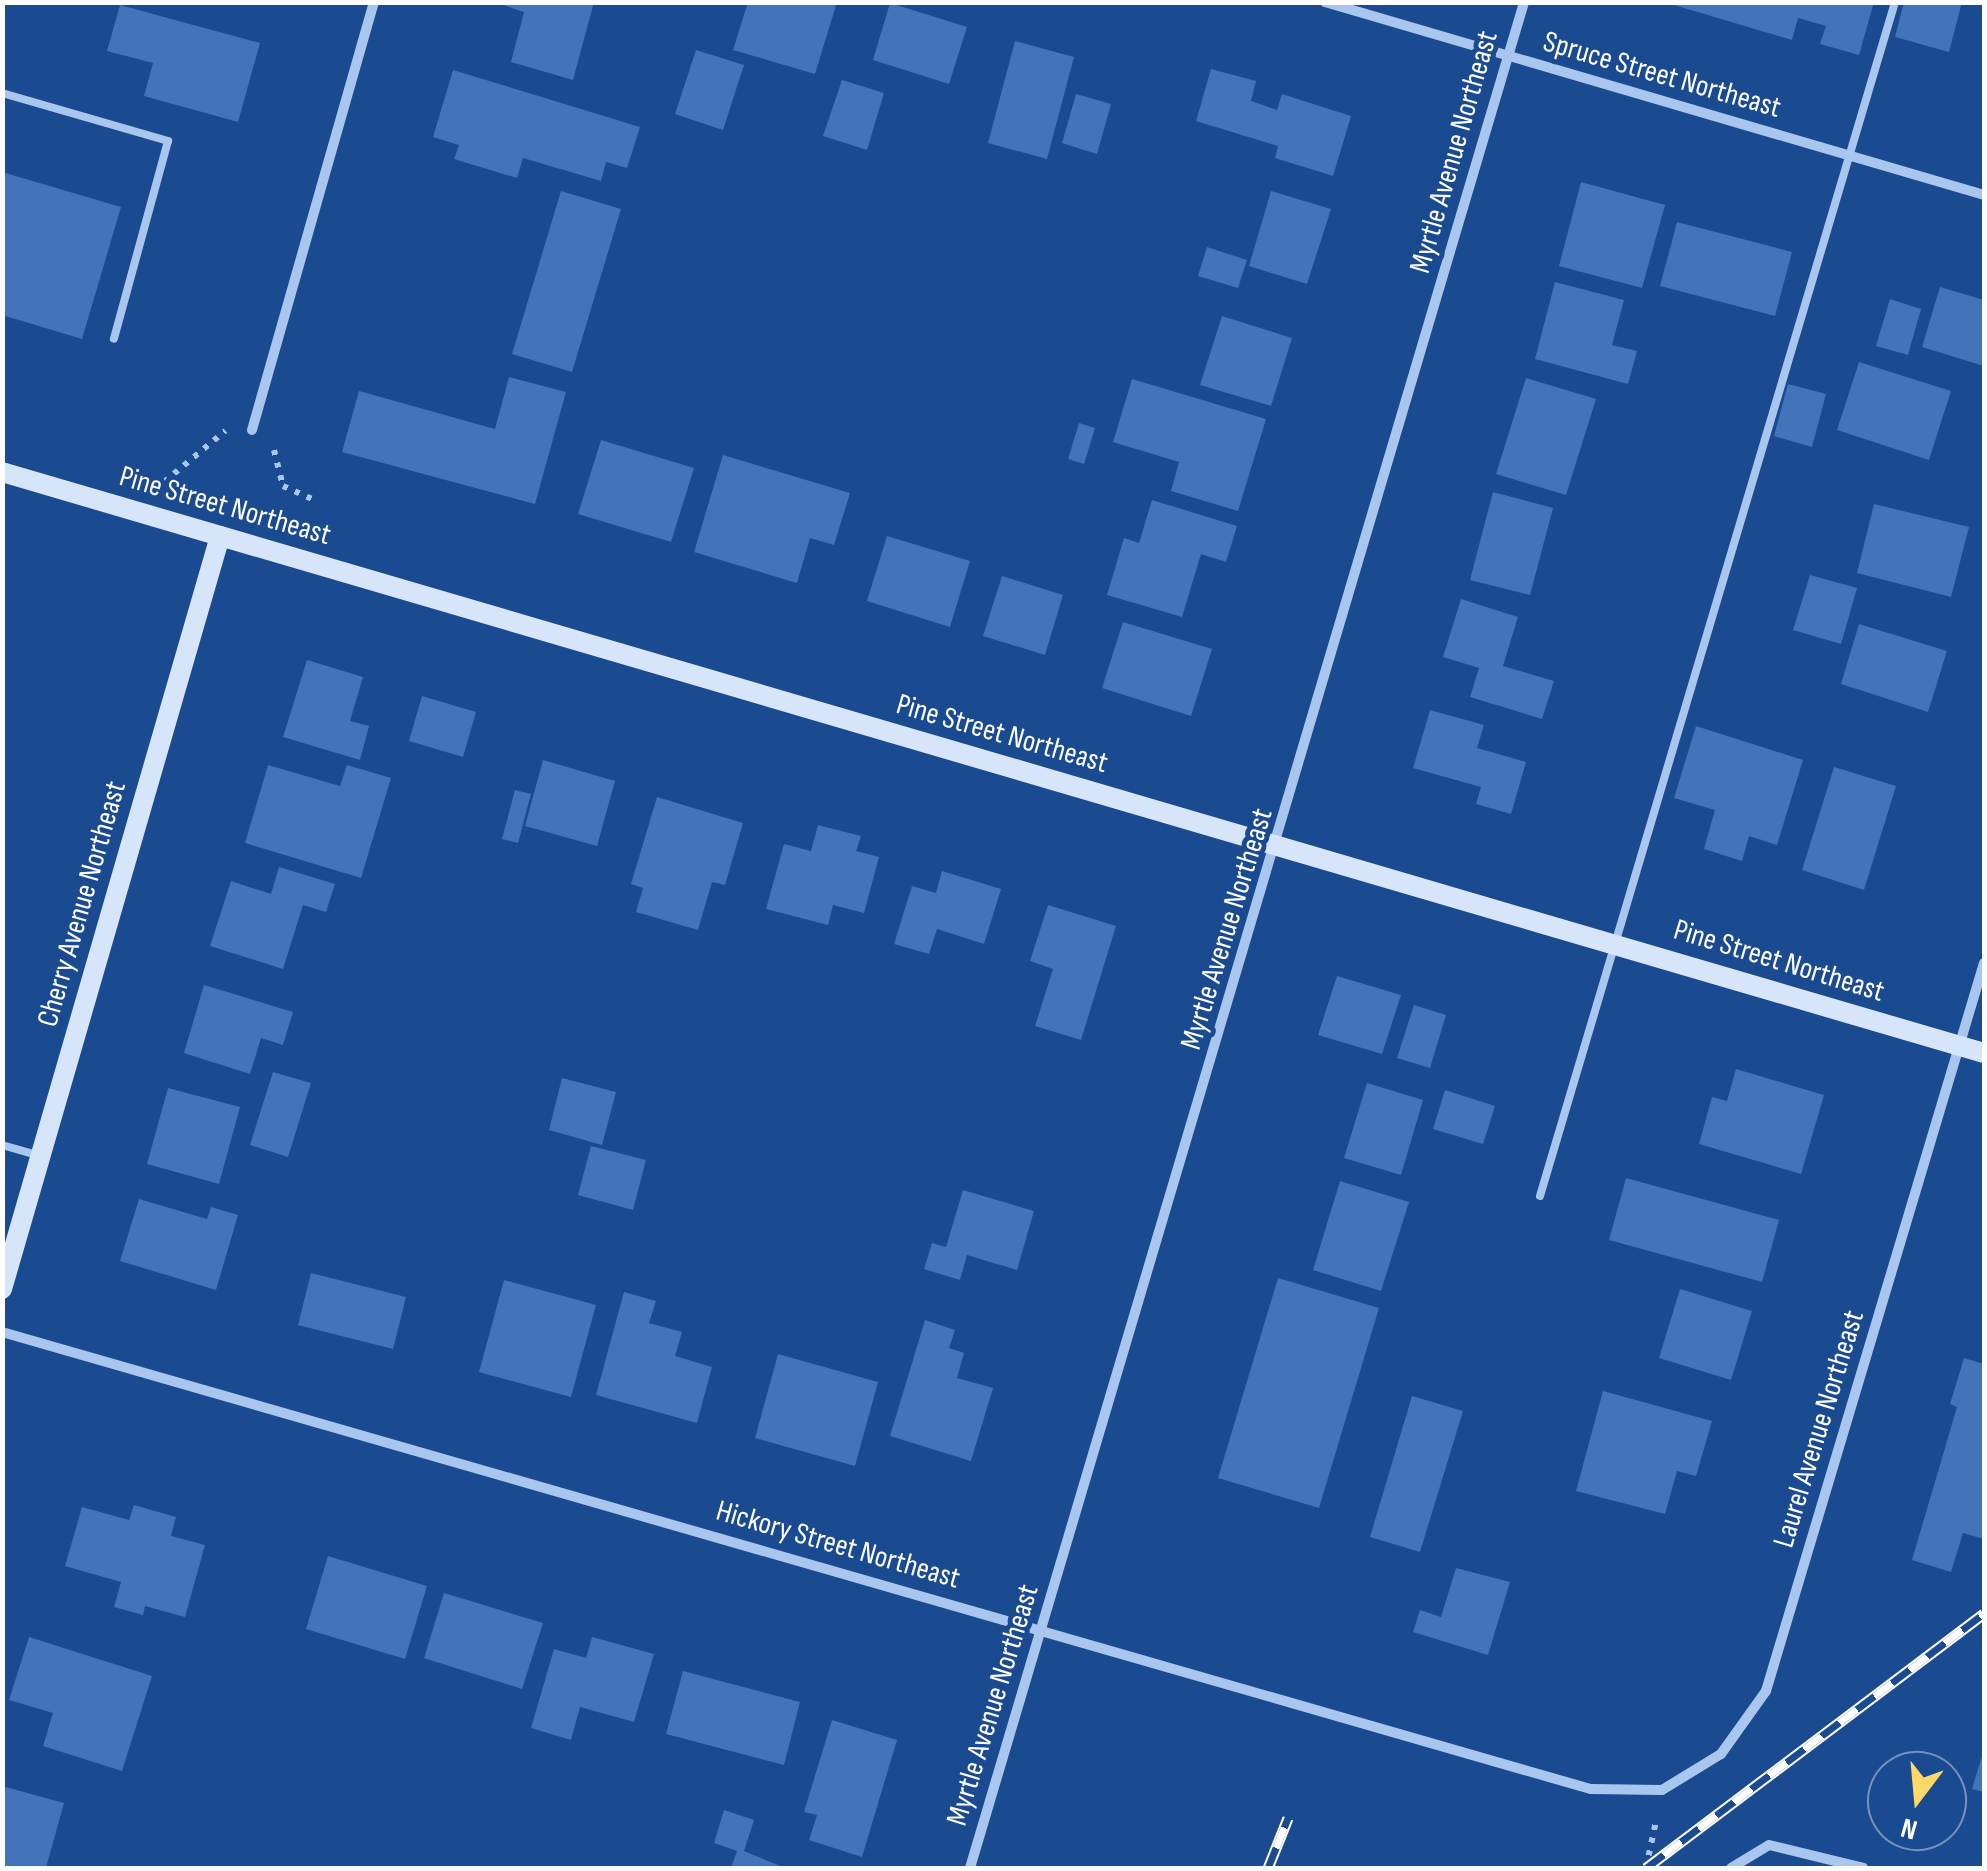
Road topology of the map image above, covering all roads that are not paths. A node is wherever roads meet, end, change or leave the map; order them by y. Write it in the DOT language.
graph roads {
  1 [pos="374,2"];
  2 [pos="1325,2"];
  3 [pos="1524,2"];
  4 [pos="1895,2"];
  5 [pos="1508,56"];
  6 [pos="2,92"];
  7 [pos="1851,156"];
  8 [pos="1984,196"];
  9 [pos="114,339"];
  10 [pos="252,430"];
  11 [pos="2,472"];
  12 [pos="220,536"];
  13 [pos="1278,846"];
  14 [pos="1617,944"];
  15 [pos="1984,963"];
  16 [pos="1960,1046"];
  17 [pos="1984,1053"];
  18 [pos="2,1145"];
  19 [pos="41,1156"];
  20 [pos="1540,1196"];
  21 [pos="2,1289"];
  22 [pos="2,1332"];
  23 [pos="1042,1629"];
  24 [pos="1662,1790"];
  25 [pos="970,1868"];
  26 [pos="1730,1868"];
  27 [pos="1863,1868"];
  1 -- 10 [label="street"];
  2 -- 5 [label="street, Spruce Street Northeast"];
  3 -- 5 [label="street, Myrtle Avenue Northeast"];
  4 -- 7 [label="lane"];
  5 -- 7 [label="street, Spruce Street Northeast"];
  5 -- 13 [label="street, Myrtle Avenue Northeast"];
  6 -- 9 [label="lane"];
  7 -- 8 [label="street, Spruce Street Northeast"];
  7 -- 14 [label="lane"];
  11 -- 12 [label="main road, Pine Street Northeast"];
  12 -- 13 [label="main road, Pine Street Northeast"];
  12 -- 19 [label="main road, Cherry Avenue Northeast"];
  13 -- 14 [label="main road, Pine Street Northeast"];
  13 -- 23 [label="street, Myrtle Avenue Northeast"];
  14 -- 16 [label="main road, Pine Street Northeast"];
  14 -- 20 [label="lane"];
  15 -- 16 [label="street, Laurel Avenue Northeast"];
  16 -- 17 [label="main road, Pine Street Northeast"];
  16 -- 24 [label="street, Laurel Avenue Northeast"];
  18 -- 19 [label="lane"];
  19 -- 21 [label="main road, Cherry Avenue Northeast"];
  22 -- 23 [label="street, Hickory Street Northeast"];
  23 -- 24 [label="street, Hickory Street Northeast"];
  23 -- 25 [label="street, Myrtle Avenue Northeast"];
  26 -- 27 [label="street"];
}
